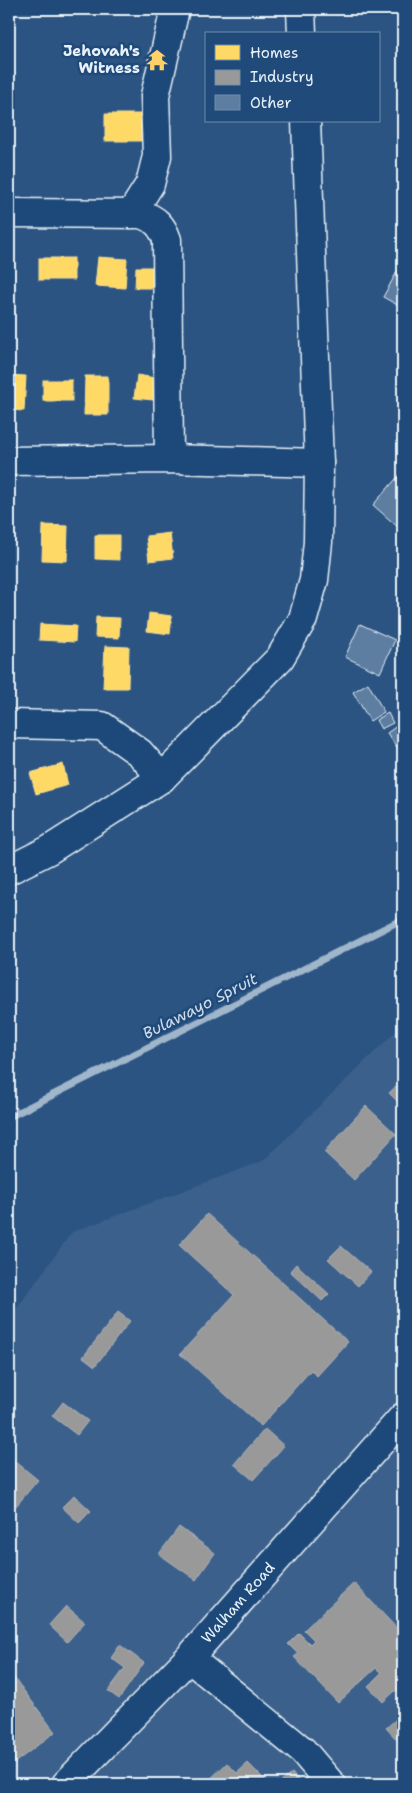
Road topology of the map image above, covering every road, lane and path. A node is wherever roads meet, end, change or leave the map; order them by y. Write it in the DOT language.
graph roads {
  1 [pos="175,9"];
  2 [pos="301,9"];
  3 [pos="302,32"];
  4 [pos="306,122"];
  5 [pos="9,213"];
  6 [pos="131,214"];
  7 [pos="169,459"];
  8 [pos="9,461"];
  9 [pos="318,462"];
  10 [pos="9,724"];
  11 [pos="162,778"];
  12 [pos="9,870"];
  13 [pos="403,1416"];
  14 [pos="189,1658"];
  15 [pos="66,1784"];
  16 [pos="331,1784"];
  1 -- 6 [label="street"];
  2 -- 3 [label="street"];
  4 -- 9 [label="street"];
  5 -- 6 [label="street"];
  6 -- 7 [label="street"];
  7 -- 8 [label="street"];
  7 -- 9 [label="street"];
  9 -- 11 [label="street"];
  10 -- 11 [label="street"];
  11 -- 12 [label="street"];
  13 -- 14 [label="street, Walham Road"];
  14 -- 15 [label="street, Walham Road"];
  14 -- 16 [label="street"];
}
